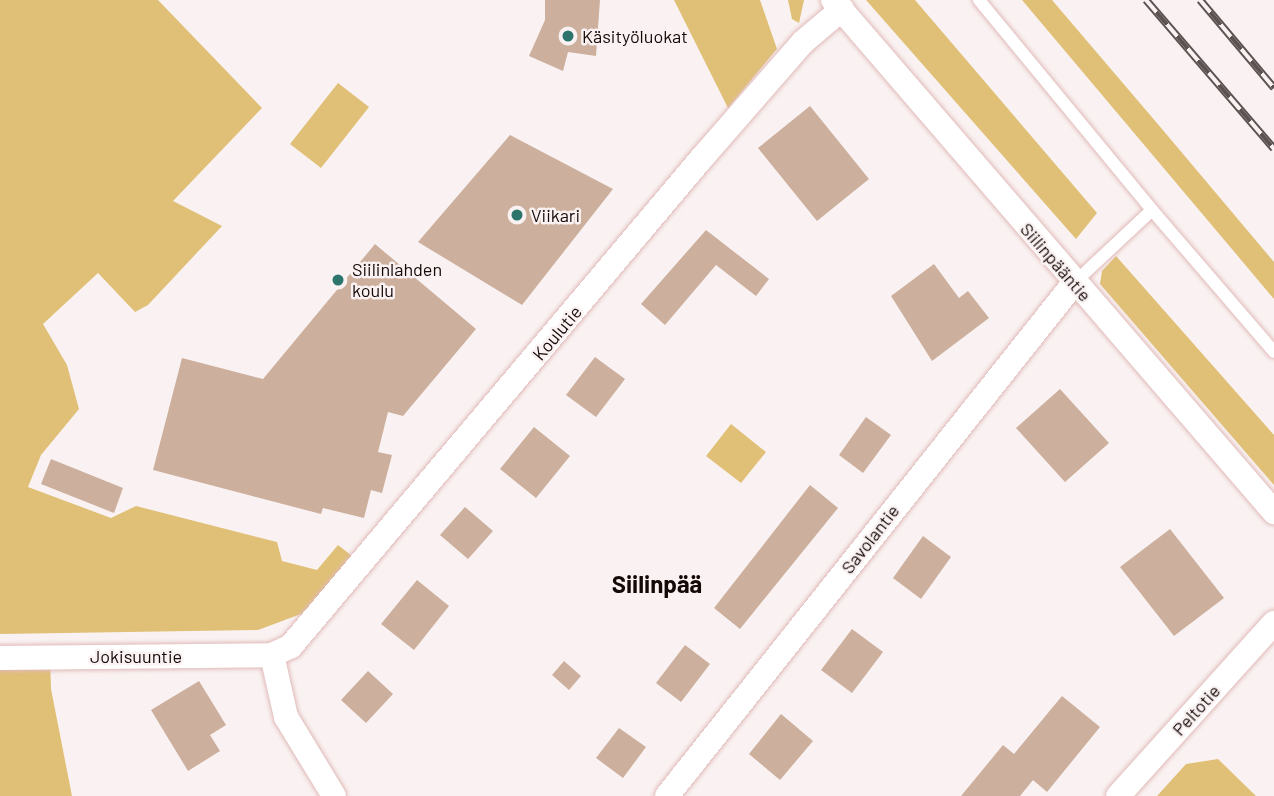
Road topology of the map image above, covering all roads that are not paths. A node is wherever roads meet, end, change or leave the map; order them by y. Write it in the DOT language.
graph roads {
  1 [pos="979,0"];
  2 [pos="838,5"];
  3 [pos="1152,210"];
  4 [pos="1074,283"];
  5 [pos="1274,352"];
  6 [pos="1274,512"];
  7 [pos="1274,623"];
  8 [pos="272,655"];
  9 [pos="0,659"];
  10 [pos="334,796"];
  11 [pos="667,796"];
  12 [pos="1118,796"];
  1 -- 3 [label="lane"];
  2 -- 4 [label="street, Siilinpääntie"];
  2 -- 8 [label="street, Koulutie"];
  3 -- 4 [label="lane"];
  3 -- 5 [label="lane"];
  4 -- 6 [label="street, Siilinpääntie"];
  4 -- 11 [label="street, Savolantie"];
  7 -- 12 [label="street, Peltotie"];
  8 -- 9 [label="street, Jokisuuntie"];
  8 -- 10 [label="street"];
}
